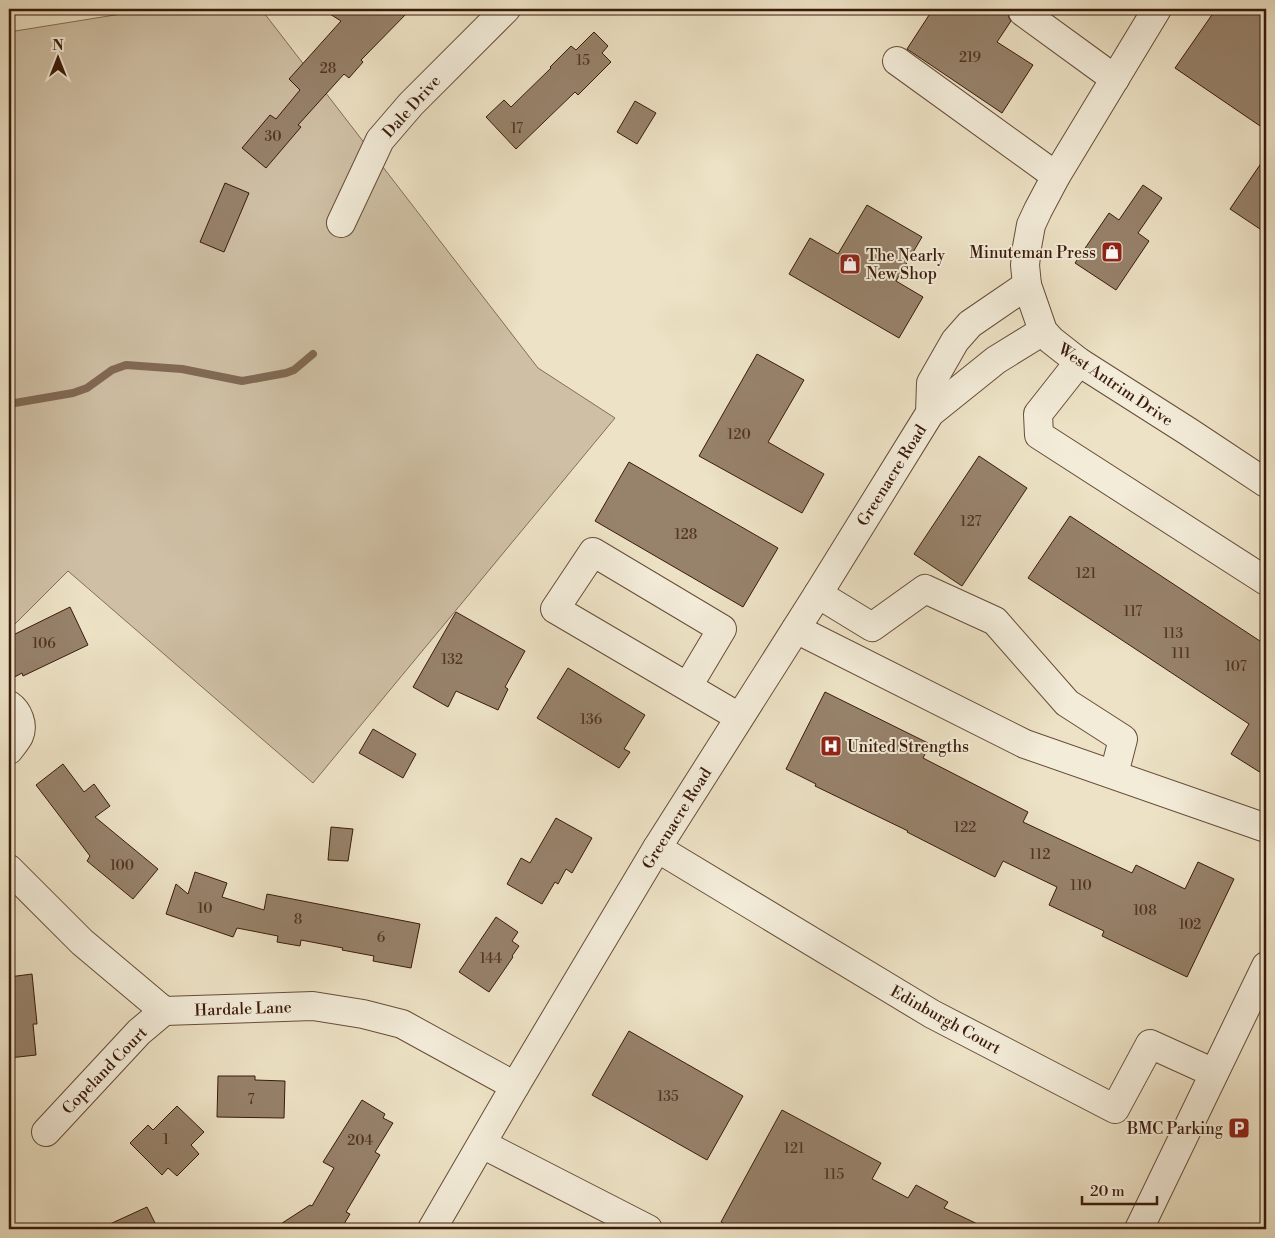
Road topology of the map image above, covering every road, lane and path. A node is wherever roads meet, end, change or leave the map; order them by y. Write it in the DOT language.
graph roads {
  1 [pos="506,9"];
  2 [pos="1157,9"];
  3 [pos="1023,12"];
  4 [pos="897,61"];
  5 [pos="1115,79"];
  6 [pos="1056,176"];
  7 [pos="341,223"];
  8 [pos="1027,286"];
  9 [pos="1043,331"];
  10 [pos="1079,362"];
  11 [pos="930,413"];
  12 [pos="1266,483"];
  13 [pos="1266,581"];
  14 [pos="818,594"];
  15 [pos="796,629"];
  16 [pos="688,686"];
  17 [pos="9,705"];
  18 [pos="739,717"];
  19 [pos="9,750"];
  20 [pos="1114,774"];
  21 [pos="1265,825"];
  22 [pos="657,848"];
  23 [pos="9,869"];
  24 [pos="1266,966"];
  25 [pos="164,1011"];
  26 [pos="1214,1073"];
  27 [pos="515,1086"];
  28 [pos="46,1132"];
  29 [pos="482,1144"];
  30 [pos="432,1229"];
  31 [pos="648,1229"];
  32 [pos="1139,1229"];
  1 -- 7 [label="street, Dale Drive"];
  2 -- 5 [label="street, West Antrim Drive"];
  3 -- 5 [label="street"];
  4 -- 6 [label="street"];
  5 -- 6 [label="street, West Antrim Drive"];
  6 -- 8 [label="street, West Antrim Drive"];
  8 -- 9 [label="street, West Antrim Drive"];
  8 -- 11 [label="street, Greenacre Road"];
  9 -- 10 [label="street, West Antrim Drive"];
  9 -- 11 [label="street, Greenacre Road"];
  10 -- 12 [label="street, West Antrim Drive"];
  10 -- 13 [label="street"];
  11 -- 14 [label="street, Greenacre Road"];
  14 -- 15 [label="street, Greenacre Road"];
  14 -- 20 [label="street"];
  15 -- 18 [label="street, Greenacre Road"];
  15 -- 20 [label="street"];
  16 -- 16 [label="street"];
  16 -- 18 [label="street"];
  17 -- 19 [label="street"];
  18 -- 22 [label="street, Greenacre Road"];
  20 -- 21 [label="street"];
  22 -- 26 [label="street, Edinburgh Court"];
  22 -- 27 [label="street, Greenacre Road"];
  23 -- 25 [label="street"];
  24 -- 26 [label="street"];
  25 -- 27 [label="street, Hardale Lane"];
  25 -- 28 [label="street, Copeland Court"];
  26 -- 32 [label="street"];
  27 -- 29 [label="street, Greenacre Road"];
  29 -- 30 [label="street, Greenacre Road"];
  29 -- 31 [label="street"];
}
